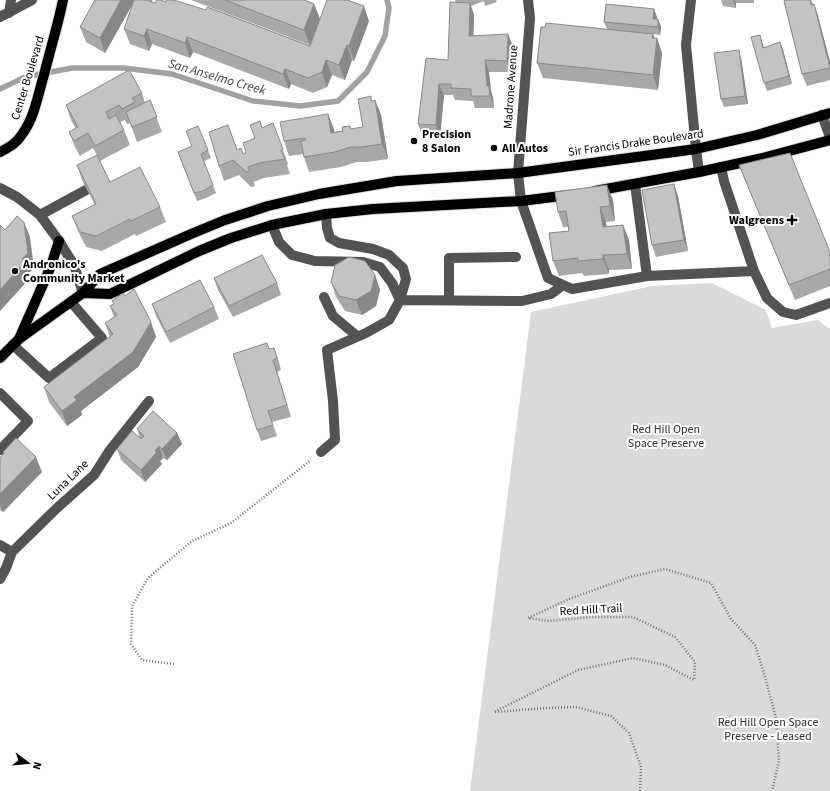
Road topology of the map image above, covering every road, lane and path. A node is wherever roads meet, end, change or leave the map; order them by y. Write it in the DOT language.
graph roads {
  1 [pos="11,0"];
  2 [pos="32,0"];
  3 [pos="63,0"];
  4 [pos="528,0"];
  5 [pos="691,0"];
  6 [pos="4,15"];
  7 [pos="826,114"];
  8 [pos="830,139"];
  9 [pos="696,149"];
  10 [pos="0,152"];
  11 [pos="721,167"];
  12 [pos="699,172"];
  13 [pos="518,173"];
  14 [pos="635,184"];
  15 [pos="0,188"];
  16 [pos="86,190"];
  17 [pos="521,201"];
  18 [pos="326,214"];
  19 [pos="40,215"];
  20 [pos="272,225"];
  21 [pos="59,240"];
  22 [pos="516,257"];
  23 [pos="754,271"];
  24 [pos="647,276"];
  25 [pos="563,284"];
  26 [pos="83,293"];
  27 [pos="324,297"];
  28 [pos="400,300"];
  29 [pos="449,300"];
  30 [pos="71,302"];
  31 [pos="830,303"];
  32 [pos="357,336"];
  33 [pos="16,342"];
  34 [pos="0,358"];
  35 [pos="0,393"];
  36 [pos="149,401"];
  37 [pos="0,450"];
  38 [pos="321,452"];
  39 [pos="0,545"];
  40 [pos="12,552"];
  41 [pos="0,579"];
  42 [pos="174,664"];
  43 [pos="640,791"];
  44 [pos="772,791"];
  1 -- 6 [label="street"];
  2 -- 6 [label="street"];
  3 -- 10 [label="main road, Center Boulevard"];
  4 -- 13 [label="street, Madrone Avenue"];
  5 -- 9 [label="street"];
  7 -- 8 [label="street"];
  7 -- 9 [label="main road, Sir Francis Drake Boulevard"];
  8 -- 11 [label="main road"];
  9 -- 12 [label="street"];
  9 -- 13 [label="main road, Sir Francis Drake Boulevard"];
  11 -- 12 [label="main road"];
  11 -- 23 [label="street"];
  12 -- 14 [label="main road"];
  13 -- 17 [label="street, Madrone Avenue"];
  13 -- 26 [label="main road, Sir Francis Drake Boulevard"];
  14 -- 17 [label="main road"];
  14 -- 24 [label="street"];
  15 -- 19 [label="street"];
  16 -- 19 [label="street"];
  17 -- 18 [label="main road"];
  17 -- 25 [label="street, Madrone Avenue"];
  18 -- 20 [label="main road"];
  18 -- 28 [label="street"];
  19 -- 21 [label="street"];
  20 -- 26 [label="main road"];
  20 -- 28 [label="street"];
  21 -- 26 [label="street"];
  21 -- 33 [label="main road"];
  22 -- 29 [label="street"];
  23 -- 24 [label="street"];
  23 -- 31 [label="street"];
  24 -- 25 [label="street"];
  25 -- 29 [label="street"];
  26 -- 30 [label="main road, Sir Francis Drake Boulevard"];
  27 -- 32 [label="street"];
  28 -- 29 [label="street"];
  28 -- 32 [label="street"];
  30 -- 33 [label="main road, Sir Francis Drake Boulevard"];
  30 -- 33 [label="street"];
  32 -- 38 [label="street"];
  33 -- 34 [label="main road, Sir Francis Drake Boulevard"];
  35 -- 37 [label="street"];
  36 -- 40 [label="street, Luna Lane"];
  38 -- 42 [label="path"];
  39 -- 40 [label="street"];
  40 -- 41 [label="street"];
  43 -- 44 [label="path, Red Hill Trail"];
}
